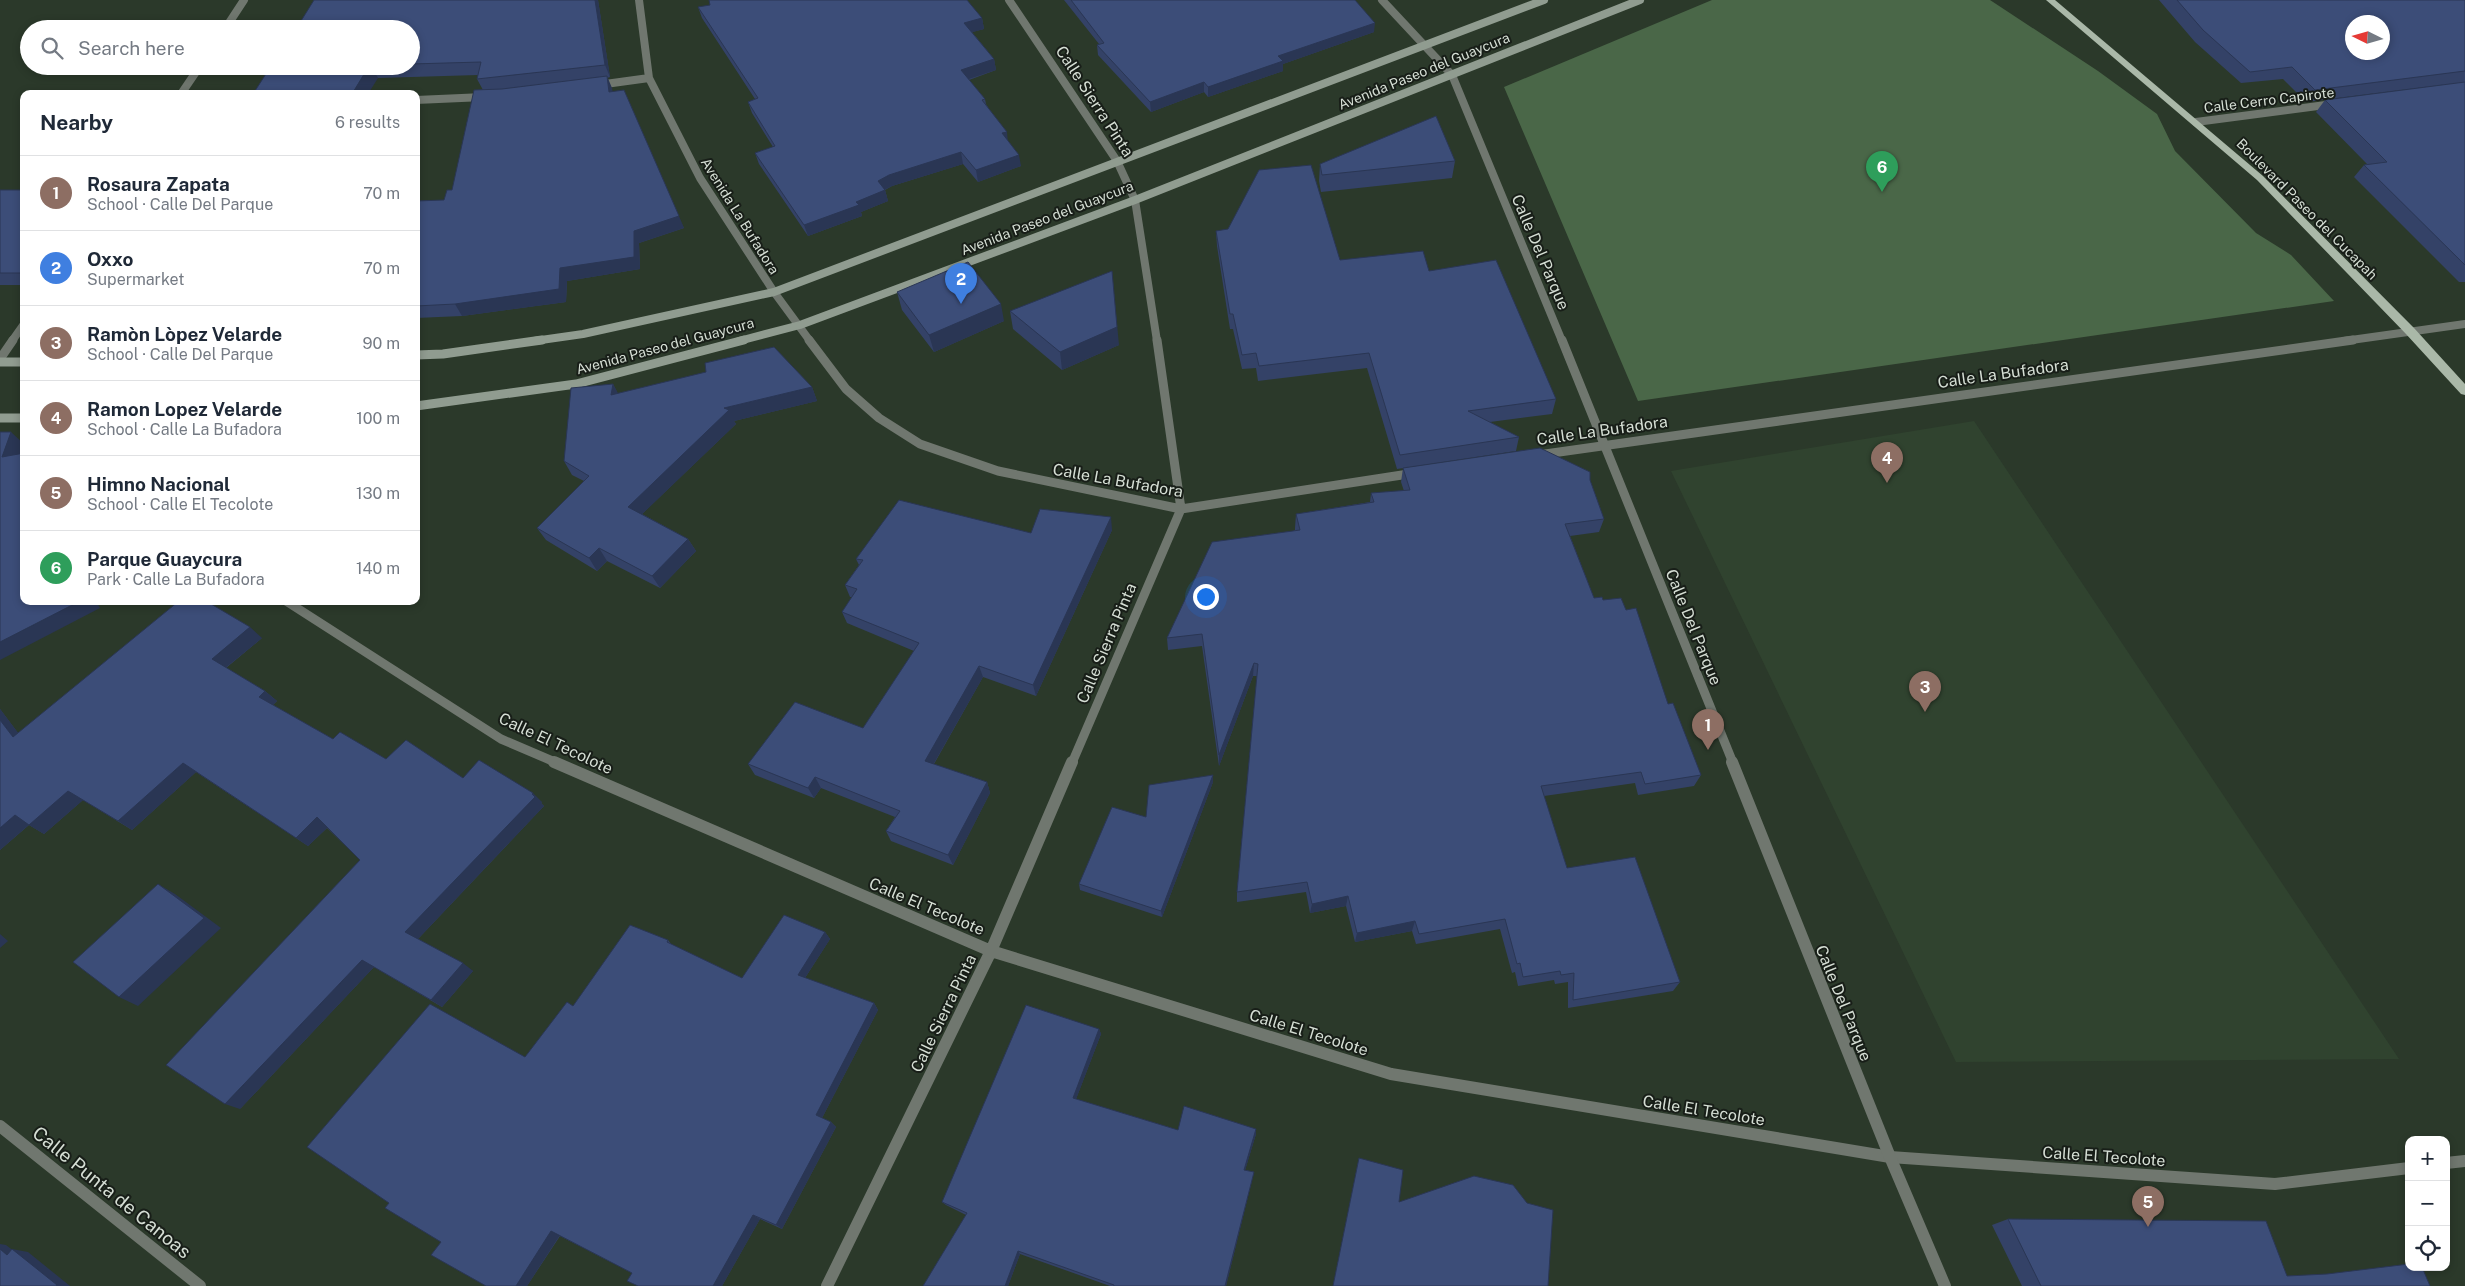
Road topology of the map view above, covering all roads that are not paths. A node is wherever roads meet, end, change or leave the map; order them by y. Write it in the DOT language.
graph roads {
  1 [pos="244,0"];
  2 [pos="639,0"];
  3 [pos="1010,0"];
  4 [pos="1382,0"];
  5 [pos="1544,0"];
  6 [pos="1640,0"];
  7 [pos="2050,0"];
  8 [pos="231,20"];
  9 [pos="1426,46"];
  10 [pos="194,75"];
  11 [pos="1452,75"];
  12 [pos="649,78"];
  13 [pos="593,85"];
  14 [pos="184,90"];
  15 [pos="490,97"];
  16 [pos="420,100"];
  17 [pos="2340,103"];
  18 [pos="2196,122"];
  19 [pos="1117,161"];
  20 [pos="1135,200"];
  21 [pos="774,292"];
  22 [pos="2465,324"];
  23 [pos="800,325"];
  24 [pos="20,330"];
  25 [pos="2410,331"];
  26 [pos="420,355"];
  27 [pos="0,361"];
  28 [pos="20,362"];
  29 [pos="2465,391"];
  30 [pos="420,405"];
  31 [pos="0,418"];
  32 [pos="20,418"];
  33 [pos="1605,444"];
  34 [pos="1526,456"];
  35 [pos="1428,471"];
  36 [pos="1181,509"];
  37 [pos="292,605"];
  38 [pos="991,951"];
  39 [pos="0,1126"];
  40 [pos="1890,1157"];
  41 [pos="2465,1161"];
  42 [pos="2450,1163"];
  43 [pos="2405,1168"];
  44 [pos="200,1286"];
  45 [pos="827,1286"];
  46 [pos="1945,1286"];
  1 -- 8 [label="street"];
  2 -- 12 [label="street, Avenida La Bufadora"];
  3 -- 19 [label="street, Calle Sierra Pinta"];
  4 -- 9 [label="street, Calle Del Parque"];
  5 -- 9 [label="main road, Avenida Paseo del Guaycura"];
  6 -- 11 [label="main road, Avenida Paseo del Guaycura"];
  7 -- 18 [label="main road, Boulevard Paseo del Cucapah"];
  9 -- 11 [label="street, Calle Del Parque"];
  9 -- 19 [label="main road, Avenida Paseo del Guaycura"];
  10 -- 14 [label="street"];
  11 -- 20 [label="main road, Avenida Paseo del Guaycura"];
  11 -- 33 [label="street, Calle Del Parque"];
  12 -- 13 [label="street"];
  12 -- 21 [label="street, Avenida La Bufadora"];
  15 -- 16 [label="street"];
  17 -- 18 [label="street, Calle Cerro Capirote"];
  18 -- 25 [label="main road, Boulevard Paseo del Cucapah"];
  19 -- 20 [label="street, Calle Sierra Pinta"];
  19 -- 21 [label="main road, Avenida Paseo del Guaycura"];
  20 -- 23 [label="main road, Avenida Paseo del Guaycura"];
  20 -- 36 [label="street, Calle Sierra Pinta"];
  21 -- 23 [label="street, Avenida La Bufadora"];
  21 -- 26 [label="main road, Avenida Paseo del Guaycura"];
  22 -- 25 [label="street, Calle La Bufadora"];
  23 -- 30 [label="main road, Avenida Paseo del Guaycura"];
  23 -- 36 [label="street, Calle La Bufadora"];
  24 -- 27 [label="street"];
  25 -- 29 [label="main road, Boulevard Paseo del Cucapah"];
  25 -- 33 [label="street, Calle La Bufadora"];
  27 -- 28 [label="main road"];
  31 -- 32 [label="main road"];
  33 -- 34 [label="street, Calle La Bufadora"];
  33 -- 40 [label="street, Calle Del Parque"];
  35 -- 36 [label="street, Calle La Bufadora"];
  36 -- 38 [label="street, Calle Sierra Pinta"];
  37 -- 38 [label="street, Calle El Tecolote"];
  38 -- 40 [label="street, Calle El Tecolote"];
  38 -- 45 [label="street, Calle Sierra Pinta"];
  39 -- 44 [label="street, Calle Punta de Canoas"];
  40 -- 43 [label="street, Calle El Tecolote"];
  40 -- 46 [label="street, Calle Del Parque"];
  41 -- 42 [label="street"];
}
